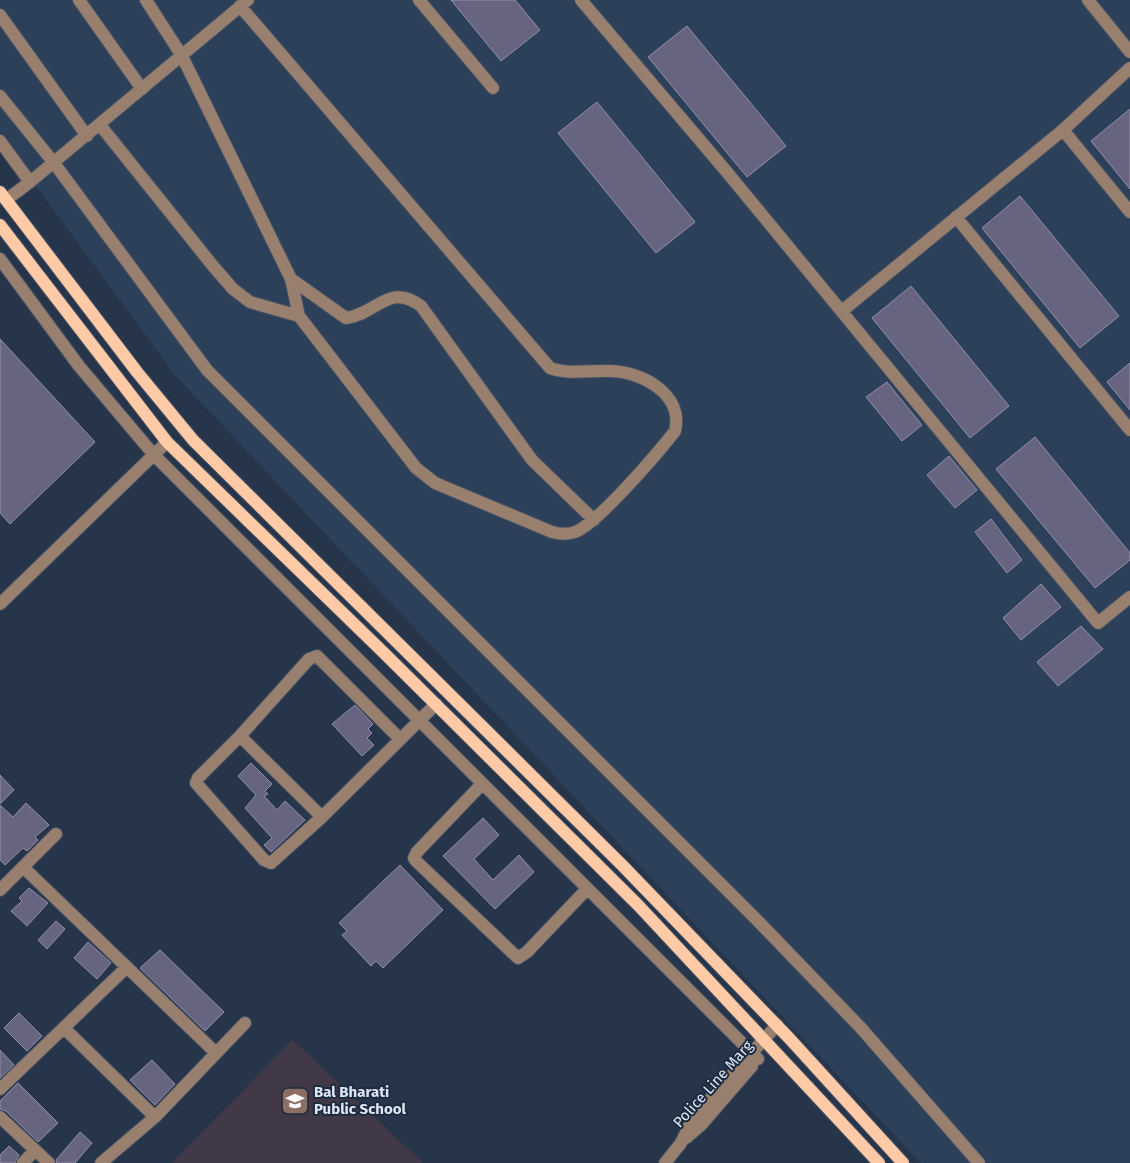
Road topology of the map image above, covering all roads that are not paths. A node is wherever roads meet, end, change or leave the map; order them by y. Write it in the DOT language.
graph roads {
  1 [pos="78,0"];
  2 [pos="146,0"];
  3 [pos="419,0"];
  4 [pos="581,0"];
  5 [pos="1088,0"];
  6 [pos="244,3"];
  7 [pos="0,15"];
  8 [pos="1130,52"];
  9 [pos="182,56"];
  10 [pos="1130,68"];
  11 [pos="493,88"];
  12 [pos="142,89"];
  13 [pos="0,96"];
  14 [pos="100,125"];
  15 [pos="1063,130"];
  16 [pos="87,136"];
  17 [pos="0,142"];
  18 [pos="54,163"];
  19 [pos="30,182"];
  20 [pos="3,196"];
  21 [pos="1130,212"];
  22 [pos="956,217"];
  23 [pos="0,224"];
  24 [pos="0,258"];
  25 [pos="291,280"];
  26 [pos="842,311"];
  27 [pos="299,316"];
  28 [pos="1130,430"];
  29 [pos="167,442"];
  30 [pos="154,455"];
  31 [pos="594,520"];
  32 [pos="1130,597"];
  33 [pos="0,604"];
  34 [pos="436,704"];
  35 [pos="419,721"];
  36 [pos="240,736"];
  37 [pos="400,739"];
  38 [pos="482,784"];
  39 [pos="322,817"];
  40 [pos="56,834"];
  41 [pos="23,867"];
  42 [pos="588,889"];
  43 [pos="0,890"];
  44 [pos="127,966"];
  45 [pos="245,1023"];
  46 [pos="64,1028"];
  47 [pos="780,1028"];
  48 [pos="766,1043"];
  49 [pos="216,1053"];
  50 [pos="755,1056"];
  51 [pos="0,1089"];
  52 [pos="0,1117"];
  53 [pos="155,1117"];
  54 [pos="35,1150"];
  55 [pos="23,1163"];
  56 [pos="49,1163"];
  57 [pos="102,1163"];
  58 [pos="665,1163"];
  59 [pos="879,1163"];
  60 [pos="903,1163"];
  61 [pos="979,1163"];
  1 -- 12 [label="street"];
  2 -- 9 [label="street"];
  3 -- 11 [label="street"];
  4 -- 26 [label="street"];
  5 -- 8 [label="street"];
  6 -- 9 [label="street"];
  6 -- 31 [label="street"];
  7 -- 16 [label="street"];
  9 -- 12 [label="street"];
  9 -- 25 [label="street"];
  10 -- 15 [label="street"];
  12 -- 14 [label="street"];
  13 -- 18 [label="street"];
  14 -- 16 [label="street"];
  14 -- 27 [label="street"];
  15 -- 21 [label="street"];
  15 -- 22 [label="street"];
  16 -- 18 [label="street"];
  17 -- 19 [label="street"];
  18 -- 19 [label="street"];
  18 -- 61 [label="street"];
  19 -- 20 [label="street"];
  20 -- 47 [label="main road"];
  22 -- 26 [label="street"];
  22 -- 28 [label="street"];
  23 -- 29 [label="main road"];
  24 -- 30 [label="street"];
  25 -- 27 [label="street"];
  25 -- 31 [label="street"];
  26 -- 32 [label="street"];
  27 -- 31 [label="street"];
  29 -- 30 [label="street"];
  29 -- 34 [label="main road"];
  30 -- 33 [label="street"];
  30 -- 35 [label="street"];
  34 -- 35 [label="street"];
  34 -- 48 [label="main road"];
  35 -- 37 [label="street"];
  35 -- 38 [label="street"];
  36 -- 37 [label="street"];
  36 -- 39 [label="street"];
  36 -- 39 [label="street"];
  37 -- 39 [label="street"];
  38 -- 42 [label="street"];
  38 -- 42 [label="street"];
  40 -- 41 [label="street"];
  41 -- 43 [label="street"];
  41 -- 44 [label="street"];
  42 -- 50 [label="street"];
  44 -- 46 [label="street"];
  44 -- 49 [label="street"];
  45 -- 49 [label="street"];
  46 -- 51 [label="street"];
  46 -- 53 [label="street"];
  47 -- 48 [label="street, Police Line Marg"];
  47 -- 60 [label="main road"];
  48 -- 50 [label="street, Police Line Marg"];
  48 -- 59 [label="main road"];
  49 -- 53 [label="street"];
  50 -- 58 [label="street, Police Line Marg"];
  52 -- 54 [label="street"];
  53 -- 57 [label="street"];
  54 -- 55 [label="street"];
  54 -- 56 [label="street"];
}
